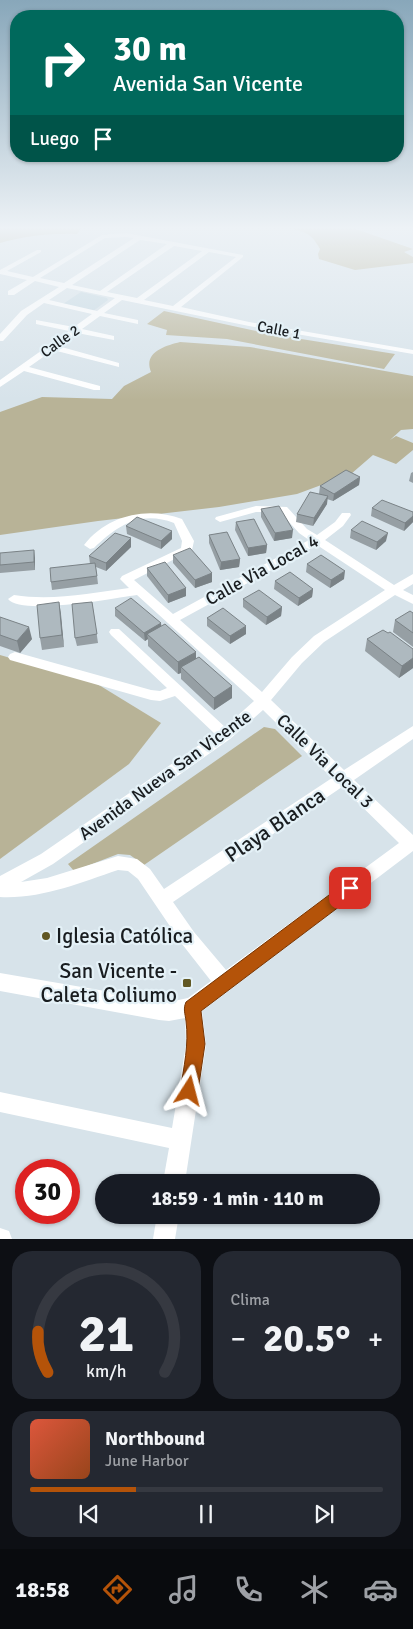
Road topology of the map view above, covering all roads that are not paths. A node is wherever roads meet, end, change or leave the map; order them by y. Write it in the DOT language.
graph roads {
  1 [pos="24,285"];
  2 [pos="60,285"];
  3 [pos="113,285"];
  4 [pos="160,285"];
  5 [pos="205,285"];
  6 [pos="65,286"];
  7 [pos="11,293"];
  8 [pos="101,293"];
  9 [pos="120,298"];
  10 [pos="44,301"];
  11 [pos="138,301"];
  12 [pos="174,309"];
  13 [pos="97,314"];
  14 [pos="39,322"];
  15 [pos="135,322"];
  16 [pos="75,330"];
  17 [pos="111,338"];
  18 [pos="0,339"];
  19 [pos="51,347"];
  20 [pos="413,352"];
  21 [pos="116,365"];
  22 [pos="23,368"];
  23 [pos="0,384"];
  24 [pos="97,388"];
  25 [pos="346,515"];
  26 [pos="220,519"];
  27 [pos="318,540"];
  28 [pos="90,545"];
  29 [pos="413,578"];
  30 [pos="140,591"];
  31 [pos="395,591"];
  32 [pos="14,599"];
  33 [pos="413,600"];
  34 [pos="173,619"];
  35 [pos="115,632"];
  36 [pos="15,657"];
  37 [pos="178,690"];
  38 [pos="263,701"];
  39 [pos="413,732"];
  40 [pos="224,735"];
  41 [pos="343,779"];
  42 [pos="412,843"];
  43 [pos="0,884"];
  44 [pos="0,889"];
  45 [pos="161,900"];
  46 [pos="0,982"];
  47 [pos="224,982"];
  48 [pos="192,1008"];
  49 [pos="0,1102"];
  50 [pos="181,1140"];
  51 [pos="175,1174"];
  52 [pos="166,1224"];
  53 [pos="164,1239"];
  1 -- 7 [label="street"];
  2 -- 6 [label="street, Calle 1"];
  3 -- 8 [label="street"];
  4 -- 11 [label="street"];
  5 -- 12 [label="street"];
  6 -- 8 [label="street, Calle 1"];
  6 -- 10 [label="street"];
  8 -- 9 [label="street, Calle 1"];
  9 -- 11 [label="street, Calle 1"];
  9 -- 13 [label="street, Calle 2"];
  10 -- 13 [label="street"];
  10 -- 18 [label="street"];
  11 -- 12 [label="street, Calle 1"];
  12 -- 20 [label="street, Calle 1"];
  13 -- 15 [label="street"];
  13 -- 16 [label="street, Calle 2"];
  14 -- 16 [label="street"];
  16 -- 17 [label="street"];
  16 -- 19 [label="street, Calle 2"];
  19 -- 21 [label="street"];
  19 -- 22 [label="street, Calle 2"];
  22 -- 23 [label="street, Calle 2"];
  22 -- 24 [label="street"];
  25 -- 27 [label="street, Calle Via Local 4"];
  26 -- 27 [label="street"];
  27 -- 31 [label="street"];
  27 -- 34 [label="street, Calle Via Local 4"];
  28 -- 30 [label="street, Calle Via Local 3"];
  29 -- 31 [label="street, Avenida Nueva San Vicente"];
  30 -- 32 [label="street"];
  30 -- 34 [label="street, Calle Via Local 3"];
  31 -- 33 [label="street"];
  31 -- 38 [label="street, Avenida Nueva San Vicente"];
  34 -- 38 [label="street, Calle Via Local 3"];
  35 -- 37 [label="street"];
  36 -- 37 [label="street"];
  37 -- 40 [label="street"];
  38 -- 40 [label="street, Avenida Nueva San Vicente"];
  38 -- 41 [label="street, Calle Via Local 3"];
  39 -- 41 [label="street, Playa Blanca"];
  40 -- 43 [label="street, Avenida Nueva San Vicente"];
  41 -- 42 [label="street, Calle Via Local 3"];
  41 -- 45 [label="street, Playa Blanca"];
  42 -- 47 [label="street"];
  44 -- 45 [label="street"];
  45 -- 47 [label="street"];
  46 -- 48 [label="street"];
  47 -- 48 [label="street"];
  48 -- 50 [label="street"];
  49 -- 50 [label="street"];
  50 -- 51 [label="street"];
  52 -- 53 [label="street"];
}
